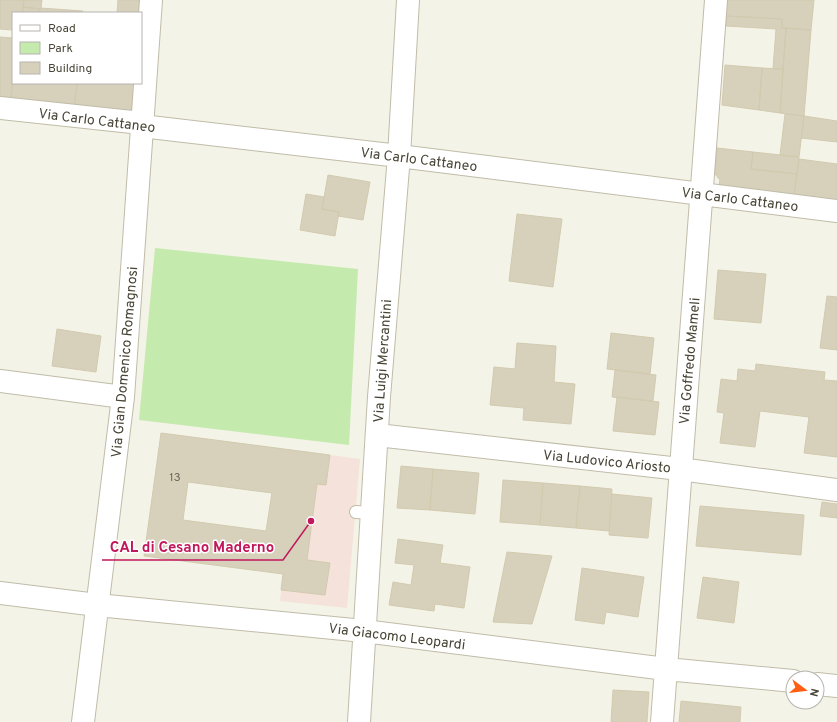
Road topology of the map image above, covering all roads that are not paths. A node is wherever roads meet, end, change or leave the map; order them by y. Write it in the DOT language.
graph roads {
  1 [pos="151,0"];
  2 [pos="408,0"];
  3 [pos="716,0"];
  4 [pos="0,108"];
  5 [pos="141,124"];
  6 [pos="399,156"];
  7 [pos="702,194"];
  8 [pos="837,211"];
  9 [pos="0,381"];
  10 [pos="123,397"];
  11 [pos="377,435"];
  12 [pos="680,469"];
  13 [pos="837,490"];
  14 [pos="0,593"];
  15 [pos="97,605"];
  16 [pos="364,631"];
  17 [pos="666,669"];
  18 [pos="785,680"];
  19 [pos="825,685"];
  20 [pos="837,686"];
  21 [pos="83,722"];
  22 [pos="359,722"];
  23 [pos="662,722"];
  1 -- 5 [label="street, Via Gian Domenico Romagnosi"];
  2 -- 6 [label="street, Via Luigi Mercantini"];
  3 -- 7 [label="street, Via Goffredo Mameli"];
  4 -- 5 [label="street, Via Carlo Cattaneo"];
  5 -- 6 [label="street, Via Carlo Cattaneo"];
  5 -- 10 [label="street, Via Gian Domenico Romagnosi"];
  6 -- 7 [label="street, Via Carlo Cattaneo"];
  6 -- 11 [label="street, Via Luigi Mercantini"];
  7 -- 8 [label="street, Via Carlo Cattaneo"];
  7 -- 12 [label="street, Via Goffredo Mameli"];
  9 -- 10 [label="street"];
  10 -- 15 [label="street, Via Gian Domenico Romagnosi"];
  11 -- 12 [label="street, Via Ludovico Ariosto"];
  11 -- 16 [label="street, Via Luigi Mercantini"];
  12 -- 13 [label="street, Via Ludovico Ariosto"];
  12 -- 17 [label="street, Via Goffredo Mameli"];
  14 -- 15 [label="street, Via Giacomo Leopardi"];
  15 -- 16 [label="street, Via Giacomo Leopardi"];
  15 -- 21 [label="street, Via Gian Domenico Romagnosi"];
  16 -- 17 [label="street, Via Giacomo Leopardi"];
  16 -- 22 [label="street, Via Luigi Mercantini"];
  17 -- 18 [label="street, Via Giacomo Leopardi"];
  17 -- 23 [label="street, Via Goffredo Mameli"];
  19 -- 20 [label="street"];
}
